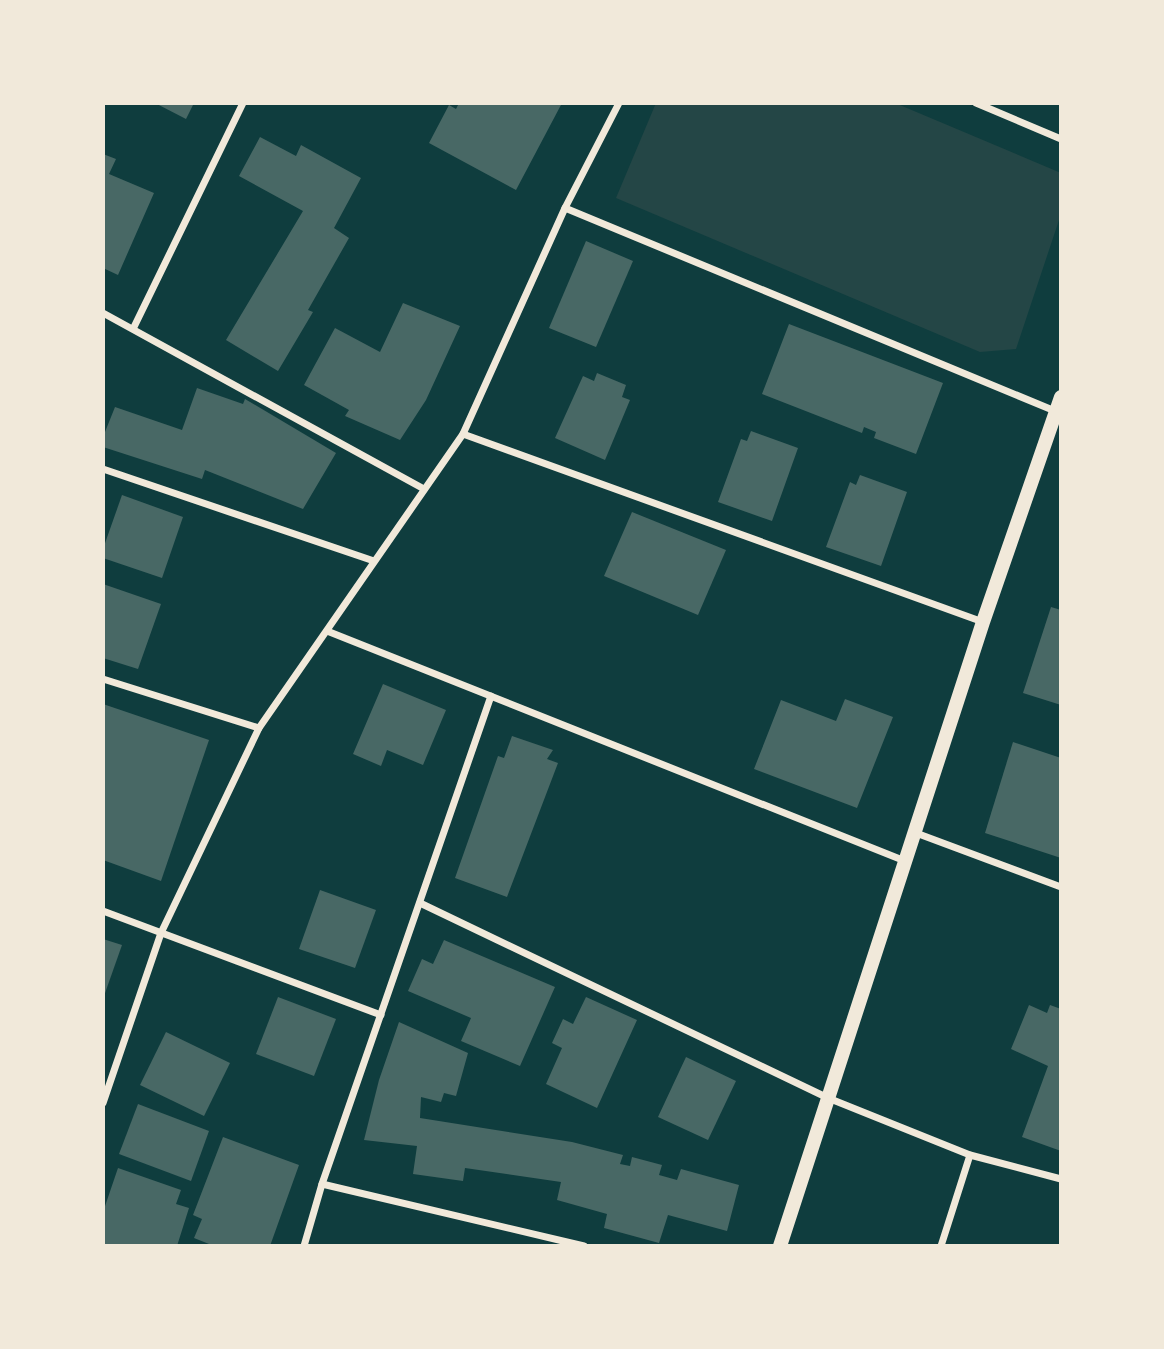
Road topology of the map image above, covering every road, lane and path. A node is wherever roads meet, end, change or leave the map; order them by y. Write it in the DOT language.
graph roads {
  1 [pos="243,103"];
  2 [pos="619,103"];
  3 [pos="976,103"];
  4 [pos="1061,139"];
  5 [pos="565,208"];
  6 [pos="103,313"];
  7 [pos="134,327"];
  8 [pos="1058,404"];
  9 [pos="463,435"];
  10 [pos="103,469"];
  11 [pos="424,489"];
  12 [pos="374,561"];
  13 [pos="983,622"];
  14 [pos="327,631"];
  15 [pos="103,679"];
  16 [pos="491,696"];
  17 [pos="259,728"];
  18 [pos="916,833"];
  19 [pos="907,862"];
  20 [pos="1061,887"];
  21 [pos="420,903"];
  22 [pos="103,911"];
  23 [pos="161,933"];
  24 [pos="381,1015"];
  25 [pos="828,1098"];
  26 [pos="103,1103"];
  27 [pos="970,1155"];
  28 [pos="1061,1179"];
  29 [pos="322,1184"];
  30 [pos="304,1246"];
  31 [pos="584,1246"];
  32 [pos="780,1246"];
  33 [pos="941,1246"];
  1 -- 7 [label="street"];
  2 -- 5 [label="street"];
  3 -- 4 [label="street"];
  5 -- 8 [label="street"];
  5 -- 9 [label="street"];
  6 -- 7 [label="street"];
  7 -- 11 [label="street"];
  8 -- 13 [label="main road"];
  9 -- 11 [label="street"];
  9 -- 13 [label="street"];
  10 -- 12 [label="street"];
  11 -- 12 [label="street"];
  12 -- 14 [label="street"];
  13 -- 18 [label="main road"];
  14 -- 16 [label="street"];
  14 -- 17 [label="street"];
  15 -- 17 [label="street"];
  16 -- 19 [label="street"];
  16 -- 21 [label="street"];
  17 -- 23 [label="street"];
  18 -- 19 [label="main road"];
  18 -- 20 [label="street"];
  19 -- 25 [label="main road"];
  21 -- 24 [label="street"];
  21 -- 25 [label="street"];
  22 -- 23 [label="street"];
  23 -- 24 [label="street"];
  23 -- 26 [label="street"];
  24 -- 29 [label="street"];
  25 -- 27 [label="street"];
  25 -- 32 [label="main road"];
  27 -- 28 [label="street"];
  27 -- 33 [label="street"];
  29 -- 30 [label="street"];
  29 -- 31 [label="street"];
}
